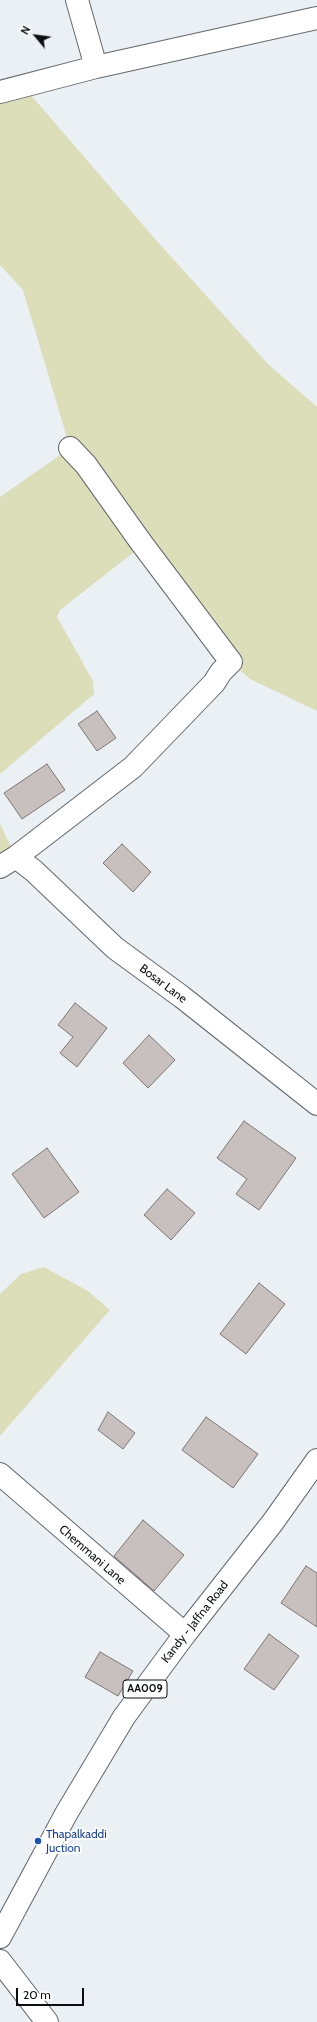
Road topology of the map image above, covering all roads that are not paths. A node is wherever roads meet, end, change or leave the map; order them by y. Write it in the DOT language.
graph roads {
  1 [pos="78,0"];
  2 [pos="317,18"];
  3 [pos="96,67"];
  4 [pos="0,92"];
  5 [pos="70,448"];
  6 [pos="8,862"];
  7 [pos="317,1104"];
  8 [pos="317,1460"];
  9 [pos="0,1474"];
  10 [pos="185,1634"];
  11 [pos="0,1937"];
  12 [pos="0,1961"];
  13 [pos="47,2022"];
  1 -- 3 [label="main road"];
  2 -- 3 [label="main road"];
  3 -- 4 [label="main road"];
  5 -- 6 [label="main road"];
  6 -- 7 [label="main road, Bosar Lane"];
  8 -- 10 [label="main road, Kandy - Jaffna Road / AA009"];
  9 -- 10 [label="main road, Chemmani Lane"];
  10 -- 11 [label="main road, Kandy - Jaffna Road / AA009"];
  12 -- 13 [label="main road"];
}
